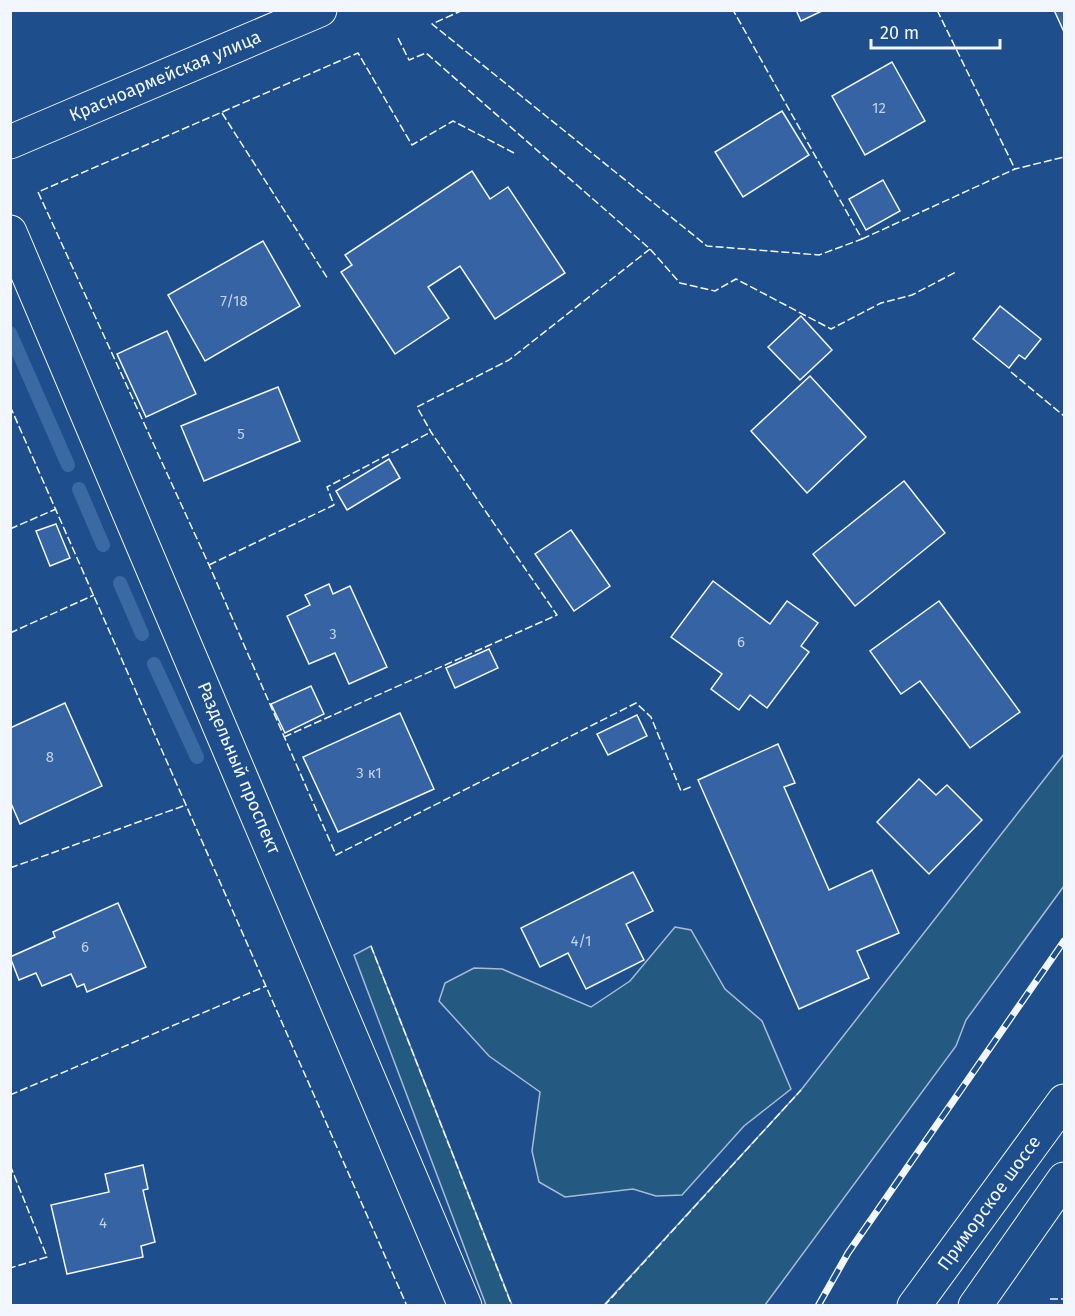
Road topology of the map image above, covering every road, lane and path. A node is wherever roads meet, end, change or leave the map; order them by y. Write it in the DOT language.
graph roads {
  1 [pos="320,10"];
  2 [pos="10,142"];
  3 [pos="10,232"];
  4 [pos="1065,1101"];
  5 [pos="1065,1179"];
  6 [pos="982,1301"];
  7 [pos="465,1305"];
  8 [pos="914,1305"];
  1 -- 2 [label="street, Красноармейская улица"];
  3 -- 7 [label="street, Раздельный проспект"];
  4 -- 8 [label="street, Приморское шоссе"];
  5 -- 6 [label="street"];
}
